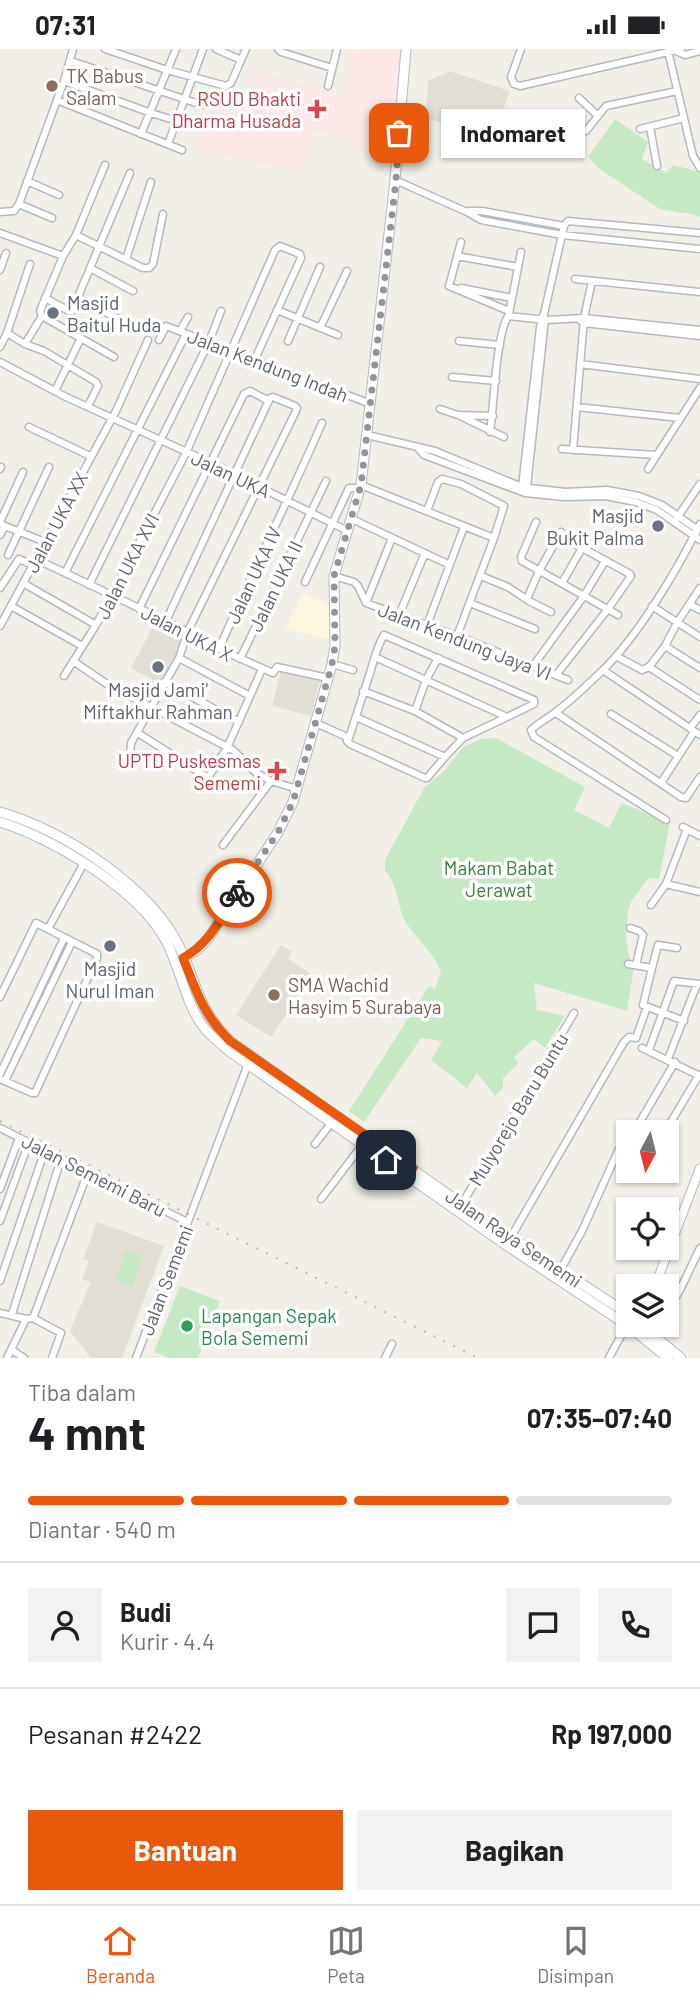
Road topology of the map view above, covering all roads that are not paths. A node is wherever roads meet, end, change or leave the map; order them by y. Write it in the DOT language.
graph roads {
  1 [pos="73,49"];
  2 [pos="105,49"];
  3 [pos="176,49"];
  4 [pos="203,49"];
  5 [pos="216,49"];
  6 [pos="246,49"];
  7 [pos="278,49"];
  8 [pos="337,49"];
  9 [pos="406,49"];
  10 [pos="521,49"];
  11 [pos="678,50"];
  12 [pos="668,51"];
  13 [pos="700,51"];
  14 [pos="241,60"];
  15 [pos="71,61"];
  16 [pos="332,68"];
  17 [pos="167,70"];
  18 [pos="193,77"];
  19 [pos="64,81"];
  20 [pos="328,86"];
  21 [pos="160,90"];
  22 [pos="677,91"];
  23 [pos="579,97"];
  24 [pos="185,99"];
  25 [pos="57,100"];
  26 [pos="202,105"];
  27 [pos="151,113"];
  28 [pos="597,115"];
  29 [pos="684,118"];
  30 [pos="176,121"];
  31 [pos="191,125"];
  32 [pos="650,127"];
  33 [pos="640,129"];
  34 [pos="586,131"];
  35 [pos="141,134"];
  36 [pos="168,144"];
  37 [pos="182,150"];
  38 [pos="105,165"];
  39 [pos="657,166"];
  40 [pos="700,168"];
  41 [pos="130,173"];
  42 [pos="396,180"];
  43 [pos="27,181"];
  44 [pos="151,182"];
  45 [pos="59,195"];
  46 [pos="19,204"];
  47 [pos="0,212"];
  48 [pos="467,212"];
  49 [pos="163,214"];
  50 [pos="52,218"];
  51 [pos="564,226"];
  52 [pos="0,233"];
  53 [pos="700,233"];
  54 [pos="76,235"];
  55 [pos="562,235"];
  56 [pos="461,242"];
  57 [pos="100,246"];
  58 [pos="700,249"];
  59 [pos="521,252"];
  60 [pos="6,253"];
  61 [pos="63,256"];
  62 [pos="457,256"];
  63 [pos="126,259"];
  64 [pos="30,264"];
  65 [pos="1,265"];
  66 [pos="320,267"];
  67 [pos="518,267"];
  68 [pos="90,268"];
  69 [pos="347,271"];
  70 [pos="575,279"];
  71 [pos="592,281"];
  72 [pos="449,286"];
  73 [pos="133,291"];
  74 [pos="700,292"];
  75 [pos="77,297"];
  76 [pos="45,298"];
  77 [pos="512,298"];
  78 [pos="277,310"];
  79 [pos="221,311"];
  80 [pos="509,313"];
  81 [pos="43,316"];
  82 [pos="188,317"];
  83 [pos="297,318"];
  84 [pos="544,318"];
  85 [pos="121,320"];
  86 [pos="582,320"];
  87 [pos="320,328"];
  88 [pos="700,330"];
  89 [pos="6,333"];
  90 [pos="183,333"];
  91 [pos="338,335"];
  92 [pos="700,336"];
  93 [pos="81,338"];
  94 [pos="148,340"];
  95 [pos="159,340"];
  96 [pos="288,341"];
  97 [pos="459,341"];
  98 [pos="209,342"];
  99 [pos="25,344"];
  100 [pos="500,345"];
  101 [pos="0,347"];
  102 [pos="232,351"];
  103 [pos="114,357"];
  104 [pos="255,359"];
  105 [pos="0,362"];
  106 [pos="580,364"];
  107 [pos="67,365"];
  108 [pos="452,377"];
  109 [pos="700,379"];
  110 [pos="496,381"];
  111 [pos="700,388"];
  112 [pos="55,391"];
  113 [pos="270,399"];
  114 [pos="371,404"];
  115 [pos="88,406"];
  116 [pos="577,407"];
  117 [pos="440,409"];
  118 [pos="458,415"];
  119 [pos="493,416"];
  120 [pos="112,418"];
  121 [pos="680,418"];
  122 [pos="323,423"];
  123 [pos="29,427"];
  124 [pos="138,429"];
  125 [pos="491,432"];
  126 [pos="367,435"];
  127 [pos="504,437"];
  128 [pos="162,440"];
  129 [pos="562,449"];
  130 [pos="573,450"];
  131 [pos="186,453"];
  132 [pos="656,455"];
  133 [pos="90,456"];
  134 [pos="211,463"];
  135 [pos="49,467"];
  136 [pos="648,469"];
  137 [pos="23,472"];
  138 [pos="235,475"];
  139 [pos="483,475"];
  140 [pos="326,481"];
  141 [pos="700,484"];
  142 [pos="361,486"];
  143 [pos="260,487"];
  144 [pos="524,487"];
  145 [pos="607,493"];
  146 [pos="288,501"];
  147 [pos="427,511"];
  148 [pos="311,512"];
  149 [pos="352,519"];
  150 [pos="536,521"];
  151 [pos="679,521"];
  152 [pos="2,524"];
  153 [pos="334,524"];
  154 [pos="464,527"];
  155 [pos="19,531"];
  156 [pos="348,531"];
  157 [pos="696,531"];
  158 [pos="561,532"];
  159 [pos="0,535"];
  160 [pos="392,538"];
  161 [pos="495,538"];
  162 [pos="45,542"];
  163 [pos="425,553"];
  164 [pos="8,555"];
  165 [pos="605,561"];
  166 [pos="35,562"];
  167 [pos="450,565"];
  168 [pos="539,571"];
  169 [pos="65,573"];
  170 [pos="334,576"];
  171 [pos="481,576"];
  172 [pos="3,578"];
  173 [pos="306,582"];
  174 [pos="23,583"];
  175 [pos="562,583"];
  176 [pos="89,585"];
  177 [pos="0,588"];
  178 [pos="700,588"];
  179 [pos="111,596"];
  180 [pos="584,596"];
  181 [pos="527,599"];
  182 [pos="366,603"];
  183 [pos="470,603"];
  184 [pos="690,604"];
  185 [pos="11,606"];
  186 [pos="652,606"];
  187 [pos="139,609"];
  188 [pos="608,609"];
  189 [pos="700,610"];
  190 [pos="551,612"];
  191 [pos="399,615"];
  192 [pos="618,615"];
  193 [pos="166,621"];
  194 [pos="677,623"];
  195 [pos="96,625"];
  196 [pos="427,625"];
  197 [pos="0,626"];
  198 [pos="535,629"];
  199 [pos="188,631"];
  200 [pos="457,636"];
  201 [pos="700,637"];
  202 [pos="82,646"];
  203 [pos="665,646"];
  204 [pos="219,649"];
  205 [pos="616,656"];
  206 [pos="375,657"];
  207 [pos="179,658"];
  208 [pos="438,658"];
  209 [pos="240,659"];
  210 [pos="74,661"];
  211 [pos="332,664"];
  212 [pos="533,666"];
  213 [pos="649,667"];
  214 [pos="700,668"];
  215 [pos="262,669"];
  216 [pos="353,670"];
  217 [pos="603,670"];
  218 [pos="556,675"];
  219 [pos="64,676"];
  220 [pos="328,678"];
  221 [pos="426,680"];
  222 [pos="568,680"];
  223 [pos="164,682"];
  224 [pos="363,691"];
  225 [pos="250,696"];
  226 [pos="700,700"];
  227 [pos="150,707"];
  228 [pos="415,711"];
  229 [pos="556,713"];
  230 [pos="611,714"];
  231 [pos="700,715"];
  232 [pos="507,716"];
  233 [pos="356,717"];
  234 [pos="239,722"];
  235 [pos="316,723"];
  236 [pos="695,731"];
  237 [pos="138,733"];
  238 [pos="348,738"];
  239 [pos="463,738"];
  240 [pos="227,748"];
  241 [pos="130,755"];
  242 [pos="678,756"];
  243 [pos="445,757"];
  244 [pos="700,777"];
  245 [pos="271,781"];
  246 [pos="662,783"];
  247 [pos="297,789"];
  248 [pos="0,813"];
  249 [pos="666,820"];
  250 [pos="0,822"];
  251 [pos="700,836"];
  252 [pos="57,842"];
  253 [pos="223,845"];
  254 [pos="84,863"];
  255 [pos="666,884"];
  256 [pos="700,892"];
  257 [pos="651,905"];
  258 [pos="629,928"];
  259 [pos="48,929"];
  260 [pos="64,938"];
  261 [pos="72,941"];
  262 [pos="677,948"];
  263 [pos="183,958"];
  264 [pos="652,968"];
  265 [pos="698,984"];
  266 [pos="0,997"];
  267 [pos="37,1005"];
  268 [pos="647,1007"];
  269 [pos="662,1012"];
  270 [pos="574,1013"];
  271 [pos="684,1021"];
  272 [pos="671,1061"];
  273 [pos="248,1064"];
  274 [pos="700,1066"];
  275 [pos="698,1075"];
  276 [pos="2,1078"];
  277 [pos="640,1120"];
  278 [pos="672,1120"];
  279 [pos="332,1122"];
  280 [pos="0,1128"];
  281 [pos="350,1131"];
  282 [pos="19,1138"];
  283 [pos="29,1142"];
  284 [pos="315,1144"];
  285 [pos="363,1144"];
  286 [pos="45,1150"];
  287 [pos="616,1155"];
  288 [pos="61,1159"];
  289 [pos="700,1169"];
  290 [pos="89,1172"];
  291 [pos="411,1172"];
  292 [pos="0,1189"];
  293 [pos="321,1199"];
  294 [pos="464,1201"];
  295 [pos="0,1221"];
  296 [pos="187,1222"];
  297 [pos="513,1233"];
  298 [pos="700,1248"];
  299 [pos="563,1266"];
  300 [pos="660,1274"];
  301 [pos="0,1281"];
  302 [pos="679,1292"];
  303 [pos="616,1305"];
  304 [pos="0,1313"];
  305 [pos="12,1314"];
  306 [pos="29,1318"];
  307 [pos="616,1318"];
  308 [pos="621,1337"];
  309 [pos="642,1337"];
  310 [pos="656,1337"];
  311 [pos="392,1344"];
  312 [pos="12,1350"];
  313 [pos="138,1357"];
  314 [pos="7,1358"];
  315 [pos="24,1358"];
  316 [pos="52,1358"];
  317 [pos="385,1358"];
  318 [pos="609,1358"];
  319 [pos="668,1358"];
  320 [pos="681,1358"];
  1 -- 15 [label="street"];
  2 -- 17 [label="street"];
  3 -- 17 [label="street"];
  4 -- 18 [label="street"];
  5 -- 14 [label="street"];
  6 -- 14 [label="street"];
  7 -- 16 [label="street"];
  8 -- 16 [label="street"];
  9 -- 42 [label="main road"];
  10 -- 12 [label="street"];
  11 -- 12 [label="street"];
  11 -- 13 [label="street"];
  12 -- 22 [label="street"];
  14 -- 18 [label="street"];
  15 -- 19 [label="street"];
  15 -- 21 [label="street"];
  16 -- 20 [label="street"];
  17 -- 18 [label="street"];
  17 -- 21 [label="street"];
  18 -- 24 [label="street"];
  19 -- 25 [label="street"];
  19 -- 27 [label="street"];
  21 -- 24 [label="street"];
  21 -- 27 [label="street"];
  22 -- 28 [label="street"];
  22 -- 29 [label="street"];
  23 -- 28 [label="street"];
  24 -- 26 [label="street"];
  24 -- 30 [label="street"];
  25 -- 35 [label="street"];
  25 -- 43 [label="street"];
  27 -- 30 [label="street"];
  27 -- 35 [label="street"];
  28 -- 34 [label="street"];
  29 -- 32 [label="street"];
  29 -- 40 [label="street"];
  30 -- 31 [label="street"];
  30 -- 36 [label="street"];
  32 -- 33 [label="street"];
  32 -- 39 [label="street"];
  35 -- 36 [label="street"];
  36 -- 37 [label="street"];
  38 -- 54 [label="street"];
  41 -- 57 [label="street"];
  42 -- 48 [label="street"];
  42 -- 114 [label="main road"];
  43 -- 45 [label="street"];
  43 -- 46 [label="street"];
  44 -- 63 [label="street"];
  46 -- 47 [label="street"];
  46 -- 50 [label="street"];
  48 -- 51 [label="street"];
  48 -- 55 [label="street"];
  49 -- 63 [label="street"];
  51 -- 53 [label="street"];
  51 -- 55 [label="street"];
  52 -- 61 [label="street"];
  54 -- 57 [label="street"];
  54 -- 61 [label="street"];
  55 -- 58 [label="street"];
  55 -- 84 [label="street"];
  56 -- 62 [label="street"];
  57 -- 63 [label="street"];
  57 -- 68 [label="street"];
  59 -- 67 [label="street"];
  60 -- 65 [label="street"];
  61 -- 76 [label="street"];
  62 -- 67 [label="street"];
  62 -- 72 [label="street"];
  64 -- 89 [label="street"];
  66 -- 83 [label="street"];
  67 -- 77 [label="street"];
  68 -- 73 [label="street"];
  68 -- 75 [label="street"];
  69 -- 87 [label="street"];
  70 -- 71 [label="street"];
  71 -- 74 [label="street"];
  71 -- 86 [label="street"];
  72 -- 77 [label="street"];
  72 -- 80 [label="street"];
  75 -- 76 [label="street"];
  75 -- 85 [label="street"];
  76 -- 81 [label="street"];
  77 -- 80 [label="street"];
  78 -- 83 [label="street"];
  78 -- 102 [label="street, Jalan UKA XVI"];
  78 -- 104 [label="street"];
  79 -- 98 [label="street"];
  80 -- 84 [label="street"];
  80 -- 100 [label="street"];
  81 -- 93 [label="street"];
  81 -- 99 [label="street"];
  82 -- 90 [label="street"];
  83 -- 87 [label="street"];
  83 -- 96 [label="street"];
  84 -- 86 [label="street"];
  84 -- 144 [label="street"];
  86 -- 88 [label="street"];
  86 -- 92 [label="street"];
  86 -- 106 [label="street"];
  87 -- 91 [label="street"];
  89 -- 99 [label="street"];
  89 -- 101 [label="street"];
  90 -- 95 [label="street, Jalan Kendung Indah"];
  90 -- 98 [label="street, Jalan Kendung Indah"];
  90 -- 124 [label="street"];
  93 -- 103 [label="street"];
  93 -- 107 [label="street"];
  94 -- 120 [label="street, Jalan UKA XX"];
  97 -- 100 [label="street"];
  98 -- 102 [label="street, Jalan Kendung Indah"];
  98 -- 128 [label="street"];
  99 -- 107 [label="street"];
  100 -- 110 [label="street"];
  102 -- 104 [label="street, Jalan Kendung Indah"];
  102 -- 131 [label="street, Jalan UKA XVI"];
  104 -- 114 [label="street, Jalan Kendung Indah"];
  105 -- 112 [label="street, Jalan UKA"];
  106 -- 109 [label="street"];
  106 -- 116 [label="street"];
  107 -- 112 [label="street"];
  107 -- 115 [label="street"];
  108 -- 110 [label="street"];
  110 -- 119 [label="street"];
  111 -- 121 [label="street"];
  112 -- 115 [label="street, Jalan UKA"];
  113 -- 134 [label="street"];
  113 -- 138 [label="street"];
  113 -- 143 [label="street"];
  114 -- 126 [label="main road"];
  115 -- 120 [label="street, Jalan UKA"];
  116 -- 121 [label="street"];
  116 -- 130 [label="street"];
  117 -- 118 [label="street"];
  118 -- 119 [label="street"];
  118 -- 125 [label="street"];
  119 -- 125 [label="street"];
  120 -- 124 [label="street, Jalan UKA"];
  120 -- 133 [label="street, Jalan UKA XX"];
  121 -- 132 [label="street"];
  122 -- 146 [label="street, Jalan UKA IV"];
  123 -- 133 [label="street"];
  124 -- 128 [label="street, Jalan UKA"];
  124 -- 169 [label="street"];
  125 -- 127 [label="street"];
  126 -- 139 [label="street"];
  126 -- 142 [label="main road"];
  128 -- 131 [label="street, Jalan UKA"];
  128 -- 176 [label="street"];
  129 -- 130 [label="street"];
  130 -- 132 [label="street"];
  131 -- 134 [label="street, Jalan UKA"];
  131 -- 179 [label="street, Jalan UKA XVI"];
  132 -- 136 [label="street"];
  133 -- 162 [label="street, Jalan UKA XX"];
  134 -- 138 [label="street, Jalan UKA"];
  134 -- 187 [label="street"];
  135 -- 155 [label="street"];
  137 -- 152 [label="street"];
  138 -- 143 [label="street, Jalan UKA"];
  138 -- 193 [label="street"];
  139 -- 144 [label="street"];
  139 -- 145 [label="street"];
  140 -- 148 [label="street, Jalan UKA II"];
  141 -- 151 [label="street"];
  142 -- 147 [label="street"];
  142 -- 149 [label="main road"];
  142 -- 153 [label="street"];
  143 -- 146 [label="street, Jalan UKA"];
  143 -- 199 [label="street"];
  144 -- 145 [label="street"];
  145 -- 151 [label="street"];
  146 -- 148 [label="street, Jalan UKA"];
  146 -- 204 [label="street, Jalan UKA IV"];
  147 -- 154 [label="street"];
  147 -- 161 [label="street"];
  148 -- 153 [label="street, Jalan UKA"];
  148 -- 209 [label="street, Jalan UKA II"];
  149 -- 156 [label="main road"];
  149 -- 160 [label="street"];
  150 -- 168 [label="street"];
  151 -- 157 [label="street"];
  152 -- 155 [label="street"];
  152 -- 159 [label="street"];
  153 -- 156 [label="street, Jalan UKA"];
  153 -- 173 [label="street"];
  154 -- 161 [label="street"];
  154 -- 167 [label="street"];
  155 -- 162 [label="street"];
  155 -- 164 [label="street"];
  156 -- 170 [label="main road"];
  157 -- 186 [label="street"];
  158 -- 168 [label="street"];
  160 -- 163 [label="street"];
  160 -- 182 [label="street"];
  161 -- 171 [label="street"];
  162 -- 166 [label="street, Jalan UKA XX"];
  163 -- 167 [label="street"];
  163 -- 191 [label="street"];
  165 -- 175 [label="street"];
  165 -- 180 [label="street"];
  165 -- 188 [label="street"];
  166 -- 169 [label="street, Jalan UKA X"];
  166 -- 172 [label="street"];
  166 -- 174 [label="street, Jalan UKA XX"];
  167 -- 196 [label="street"];
  168 -- 175 [label="street"];
  168 -- 181 [label="street"];
  169 -- 176 [label="street, Jalan UKA X"];
  170 -- 182 [label="street, Jalan Kendung Jaya VI"];
  170 -- 211 [label="main road"];
  171 -- 181 [label="street"];
  171 -- 183 [label="street"];
  172 -- 177 [label="street"];
  174 -- 185 [label="street, Jalan UKA XX"];
  174 -- 195 [label="street"];
  175 -- 180 [label="street"];
  176 -- 179 [label="street, Jalan UKA X"];
  178 -- 184 [label="street"];
  179 -- 187 [label="street, Jalan UKA X"];
  179 -- 195 [label="street, Jalan UKA XVI"];
  180 -- 188 [label="street"];
  180 -- 212 [label="street"];
  181 -- 190 [label="street"];
  182 -- 191 [label="street, Jalan Kendung Jaya VI"];
  183 -- 198 [label="street"];
  183 -- 200 [label="street"];
  184 -- 189 [label="street"];
  184 -- 194 [label="street"];
  185 -- 197 [label="street, Jalan UKA XX"];
  185 -- 202 [label="street"];
  186 -- 194 [label="street"];
  186 -- 205 [label="street"];
  187 -- 193 [label="street, Jalan UKA X"];
  188 -- 192 [label="street"];
  188 -- 218 [label="street"];
  191 -- 196 [label="street, Jalan Kendung Jaya VI"];
  193 -- 199 [label="street, Jalan UKA X"];
  194 -- 201 [label="street"];
  194 -- 203 [label="street"];
  195 -- 202 [label="street, Jalan UKA XVI"];
  196 -- 200 [label="street, Jalan Kendung Jaya VI"];
  199 -- 204 [label="street, Jalan UKA X"];
  199 -- 207 [label="street"];
  200 -- 212 [label="street, Jalan Kendung Jaya VI"];
  202 -- 210 [label="street, Jalan UKA XVI"];
  203 -- 213 [label="street"];
  203 -- 214 [label="street"];
  204 -- 209 [label="street, Jalan UKA X"];
  205 -- 213 [label="street"];
  205 -- 217 [label="street"];
  206 -- 208 [label="street"];
  206 -- 221 [label="street"];
  206 -- 224 [label="street"];
  207 -- 223 [label="street"];
  207 -- 225 [label="street"];
  208 -- 221 [label="street"];
  208 -- 232 [label="street"];
  209 -- 215 [label="street, Jalan UKA X"];
  210 -- 219 [label="street, Jalan UKA XVI"];
  210 -- 227 [label="street"];
  211 -- 216 [label="street"];
  211 -- 220 [label="main road"];
  212 -- 218 [label="street, Jalan Kendung Jaya VI"];
  213 -- 226 [label="street"];
  215 -- 220 [label="street"];
  215 -- 225 [label="street"];
  217 -- 229 [label="street"];
  217 -- 236 [label="street"];
  218 -- 222 [label="street, Jalan Kendung Jaya VI"];
  220 -- 235 [label="main road"];
  221 -- 228 [label="street"];
  221 -- 232 [label="street"];
  223 -- 227 [label="street"];
  223 -- 234 [label="street"];
  224 -- 228 [label="street"];
  224 -- 233 [label="street"];
  225 -- 234 [label="street"];
  227 -- 237 [label="street"];
  227 -- 240 [label="street"];
  228 -- 239 [label="street"];
  229 -- 246 [label="street"];
  229 -- 249 [label="street"];
  230 -- 242 [label="street"];
  231 -- 236 [label="street"];
  232 -- 239 [label="street"];
  233 -- 238 [label="street"];
  233 -- 243 [label="street"];
  234 -- 240 [label="street"];
  235 -- 238 [label="street"];
  235 -- 247 [label="main road"];
  236 -- 242 [label="street"];
  237 -- 240 [label="street"];
  237 -- 241 [label="street"];
  238 -- 243 [label="street"];
  239 -- 243 [label="street"];
  240 -- 245 [label="street"];
  242 -- 246 [label="street"];
  244 -- 246 [label="street"];
  245 -- 247 [label="street"];
  245 -- 253 [label="street"];
  247 -- 263 [label="main road"];
  248 -- 252 [label="main road, Jalan Raya Sememi"];
  250 -- 252 [label="main road, Jalan Raya Sememi"];
  251 -- 255 [label="street"];
  252 -- 254 [label="main road, Jalan Raya Sememi"];
  252 -- 263 [label="main road, Jalan Raya Sememi"];
  254 -- 259 [label="street"];
  254 -- 273 [label="main road, Jalan Raya Sememi"];
  255 -- 256 [label="street"];
  255 -- 257 [label="street"];
  258 -- 264 [label="street"];
  259 -- 260 [label="street"];
  259 -- 266 [label="street"];
  260 -- 261 [label="street"];
  260 -- 267 [label="street"];
  261 -- 267 [label="street"];
  261 -- 276 [label="street"];
  262 -- 264 [label="street"];
  263 -- 281 [label="main road, Jalan Raya Sememi"];
  264 -- 268 [label="street"];
  265 -- 269 [label="street"];
  265 -- 271 [label="street"];
  267 -- 276 [label="street"];
  268 -- 269 [label="street"];
  268 -- 297 [label="street"];
  269 -- 271 [label="street"];
  269 -- 272 [label="street"];
  270 -- 294 [label="street, Mulyorejo Baru Buntu"];
  271 -- 272 [label="street"];
  272 -- 275 [label="street"];
  272 -- 277 [label="street"];
  273 -- 279 [label="main road, Jalan Raya Sememi"];
  273 -- 296 [label="street, Jalan Sememi"];
  274 -- 275 [label="street"];
  275 -- 278 [label="street"];
  279 -- 281 [label="main road, Jalan Raya Sememi"];
  279 -- 284 [label="street"];
  280 -- 282 [label="street, Jalan Sememi Baru"];
  281 -- 285 [label="main road, Jalan Raya Sememi"];
  281 -- 291 [label="main road, Jalan Raya Sememi"];
  282 -- 283 [label="street, Jalan Sememi Baru"];
  282 -- 292 [label="street"];
  283 -- 286 [label="street, Jalan Sememi Baru"];
  283 -- 295 [label="street"];
  285 -- 291 [label="main road, Jalan Raya Sememi"];
  285 -- 293 [label="street"];
  286 -- 288 [label="street, Jalan Sememi Baru"];
  286 -- 301 [label="street"];
  287 -- 299 [label="street"];
  288 -- 290 [label="street, Jalan Sememi Baru"];
  288 -- 305 [label="street"];
  289 -- 300 [label="street"];
  290 -- 296 [label="street, Jalan Sememi Baru"];
  290 -- 306 [label="street"];
  291 -- 294 [label="main road, Jalan Raya Sememi"];
  291 -- 307 [label="main road, Jalan Raya Sememi"];
  294 -- 297 [label="main road, Jalan Raya Sememi"];
  296 -- 313 [label="street, Jalan Sememi"];
  297 -- 299 [label="main road, Jalan Raya Sememi"];
  298 -- 302 [label="street"];
  299 -- 303 [label="main road, Jalan Raya Sememi"];
  304 -- 305 [label="street"];
  305 -- 306 [label="street"];
  306 -- 312 [label="street"];
  306 -- 316 [label="street"];
  308 -- 318 [label="street"];
  309 -- 319 [label="main road, Jalan Raya Sememi"];
  310 -- 320 [label="main road"];
  311 -- 317 [label="street"];
  312 -- 314 [label="street"];
  312 -- 315 [label="street"];
}
